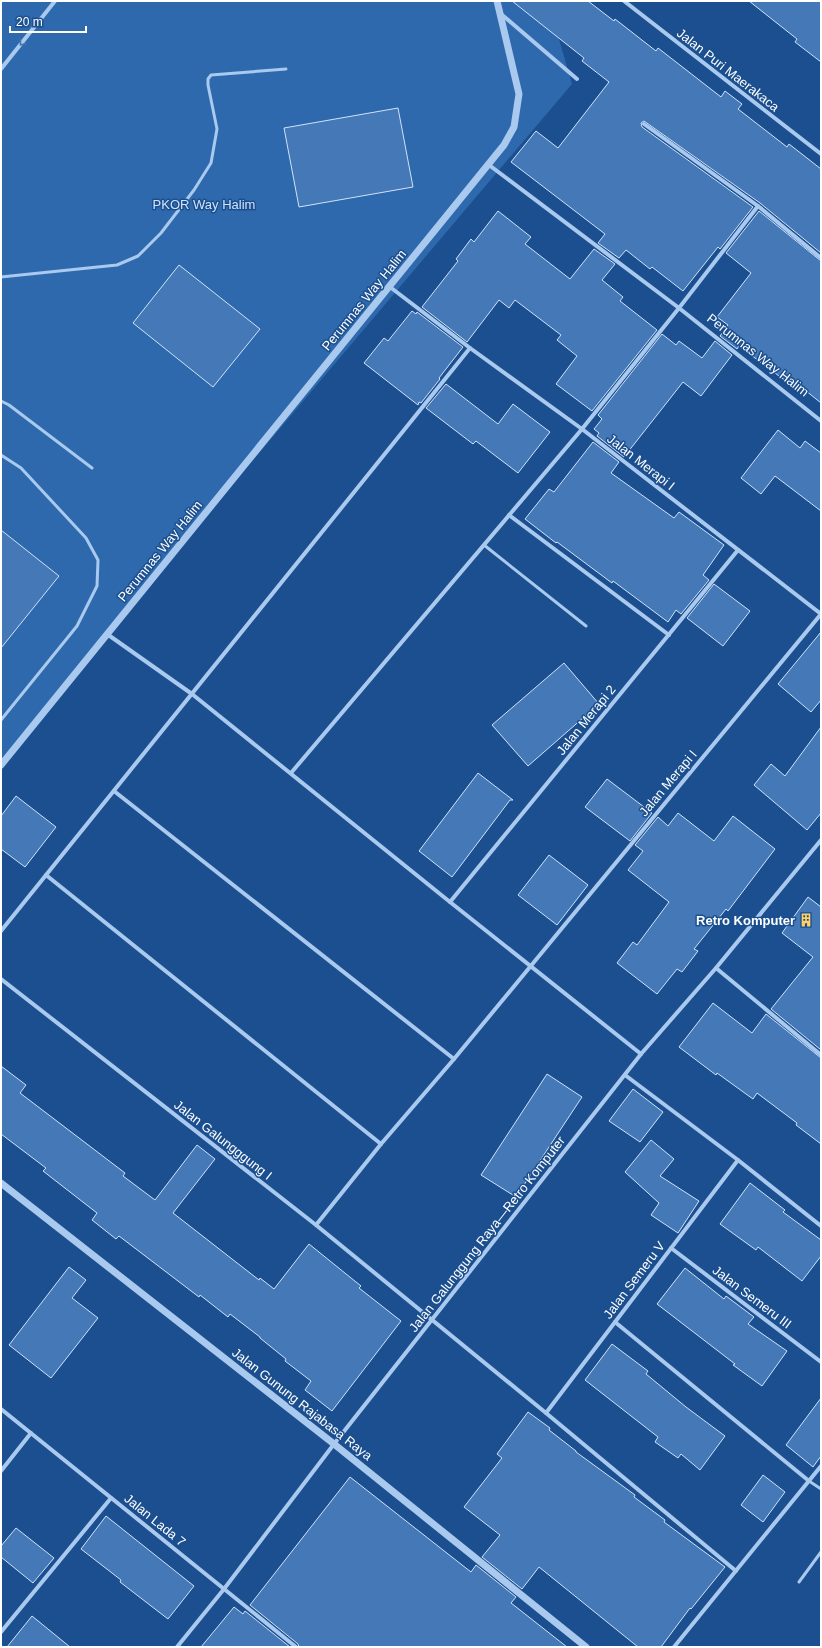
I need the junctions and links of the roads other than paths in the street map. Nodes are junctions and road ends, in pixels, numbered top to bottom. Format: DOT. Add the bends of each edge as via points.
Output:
graph roads {
  1 [pos="55,1"];
  2 [pos="497,1"];
  3 [pos="624,1"];
  4 [pos="500,13"];
  5 [pos="1,69"];
  6 [pos="286,69"];
  7 [pos="577,79"];
  8 [pos="644,124"];
  9 [pos="821,154"];
  10 [pos="489,165"];
  11 [pos="758,206"];
  12 [pos="821,258"];
  13 [pos="1,277"];
  14 [pos="390,287"];
  15 [pos="679,308"];
  16 [pos="470,348"];
  17 [pos="1,401"];
  18 [pos="821,421"];
  19 [pos="582,429"];
  20 [pos="1,455"];
  21 [pos="92,468"];
  22 [pos="509,515"];
  23 [pos="484,545"];
  24 [pos="738,550"];
  25 [pos="821,614"];
  26 [pos="586,626"];
  27 [pos="108,634"];
  28 [pos="669,634"];
  29 [pos="192,694"];
  30 [pos="1,720"];
  31 [pos="1,765"];
  32 [pos="291,773"];
  33 [pos="114,790"];
  34 [pos="821,840"];
  35 [pos="46,875"];
  36 [pos="450,902"];
  37 [pos="1,931"];
  38 [pos="530,966"];
  39 [pos="716,968"];
  40 [pos="1,979"];
  41 [pos="642,1054"];
  42 [pos="821,1055"];
  43 [pos="454,1059"];
  44 [pos="625,1075"];
  45 [pos="381,1144"];
  46 [pos="738,1160"];
  47 [pos="1,1183"];
  48 [pos="316,1225"];
  49 [pos="821,1226"];
  50 [pos="671,1248"];
  51 [pos="431,1320"];
  52 [pos="615,1322"];
  53 [pos="821,1362"];
  54 [pos="1,1409"];
  55 [pos="546,1413"];
  56 [pos="31,1433"];
  57 [pos="334,1444"];
  58 [pos="821,1466"];
  59 [pos="1,1471"];
  60 [pos="809,1481"];
  61 [pos="821,1489"];
  62 [pos="111,1498"];
  63 [pos="821,1552"];
  64 [pos="736,1571"];
  65 [pos="799,1582"];
  66 [pos="224,1589"];
  67 [pos="1,1632"];
  68 [pos="177,1647"];
  69 [pos="296,1647"];
  70 [pos="586,1647"];
  71 [pos="674,1647"];
  1 -- 5 [label="street, one-way"];
  2 -- 4 [label="street"];
  3 -- 9 [label="street, Jalan Puri Maerakaca"];
  4 -- 7 [label="street"];
  4 -- 10 [label="street" via="519,99 514,127"];
  6 -- 13 [label="lane" via="211,75 208,85 217,129 211,163 161,233 138,256 117,265"];
  8 -- 11 [label="street"];
  10 -- 14 [label="street, Perumnas Way Halim"];
  10 -- 15 [label="street, Perumnas Way Halim"];
  11 -- 12 [label="street"];
  11 -- 15 [label="street"];
  14 -- 16 [label="street, Jalan Merapi I"];
  14 -- 27 [label="street, Perumnas Way Halim"];
  15 -- 18 [label="street, Perumnas Way Halim"];
  15 -- 19 [label="street"];
  16 -- 19 [label="street, Jalan Merapi I"];
  16 -- 29 [label="street"];
  17 -- 21 [label="lane" via="10,405"];
  19 -- 22 [label="street"];
  19 -- 24 [label="street, Jalan Merapi I"];
  20 -- 30 [label="lane" via="22,468 86,538 98,560 98,586 77,626"];
  22 -- 23 [label="street"];
  22 -- 28 [label="street"];
  23 -- 26 [label="lane"];
  23 -- 32 [label="street"];
  24 -- 25 [label="street, Jalan Merapi I"];
  24 -- 28 [label="street, Jalan Merapi 2"];
  25 -- 38 [label="street, Jalan Merapi I"];
  27 -- 29 [label="street"];
  27 -- 31 [label="street, Perumnas Way Halim"];
  28 -- 36 [label="street, Jalan Merapi 2"];
  29 -- 32 [label="street"];
  29 -- 33 [label="street"];
  32 -- 36 [label="street"];
  33 -- 35 [label="street"];
  33 -- 43 [label="street"];
  34 -- 39 [label="street, Jalan Galunggung Raya—Retro Komputer"];
  35 -- 37 [label="street"];
  35 -- 45 [label="street"];
  36 -- 38 [label="street"];
  38 -- 41 [label="street"];
  38 -- 43 [label="street, Jalan Merapi I"];
  39 -- 41 [label="street, Jalan Galunggung Raya—Retro Komputer"];
  39 -- 42 [label="street"];
  40 -- 48 [label="street, Jalan Galungggung I"];
  41 -- 44 [label="street, Jalan Galunggung Raya—Retro Komputer"];
  43 -- 45 [label="street, Jalan Merapi I"];
  44 -- 46 [label="street"];
  44 -- 51 [label="street, Jalan Galunggung Raya—Retro Komputer"];
  45 -- 48 [label="street, Jalan Merapi I"];
  46 -- 49 [label="street"];
  46 -- 50 [label="street, Jalan Semeru V"];
  47 -- 57 [label="street, Jalan Gunung Rajabasa Raya"];
  48 -- 51 [label="street, Jalan Galungggung I"];
  50 -- 52 [label="street, Jalan Semeru V"];
  50 -- 53 [label="street, Jalan Semeru III"];
  51 -- 55 [label="street, Jalan Galungggung I"];
  51 -- 57 [label="street, Jalan Galunggung Raya—Retro Komputer"];
  52 -- 55 [label="street, Jalan Semeru V"];
  52 -- 60 [label="street"];
  54 -- 56 [label="street, Jalan Lada 7"];
  55 -- 64 [label="street, Jalan Galungggung I"];
  56 -- 59 [label="street"];
  56 -- 62 [label="street, Jalan Lada 7"];
  57 -- 66 [label="street, Jalan Galunggung Raya—Retro Komputer"];
  57 -- 70 [label="street, Jalan Gunung Rajabasa Raya"];
  58 -- 60 [label="street"];
  60 -- 61 [label="lane"];
  60 -- 64 [label="street"];
  62 -- 66 [label="street, Jalan Lada 7"];
  62 -- 67 [label="street"];
  63 -- 65 [label="lane"];
  64 -- 71 [label="street"];
  66 -- 68 [label="street, Jalan Galunggung Raya—Retro Komputer"];
  66 -- 69 [label="street, Jalan Lada 7"];
}
